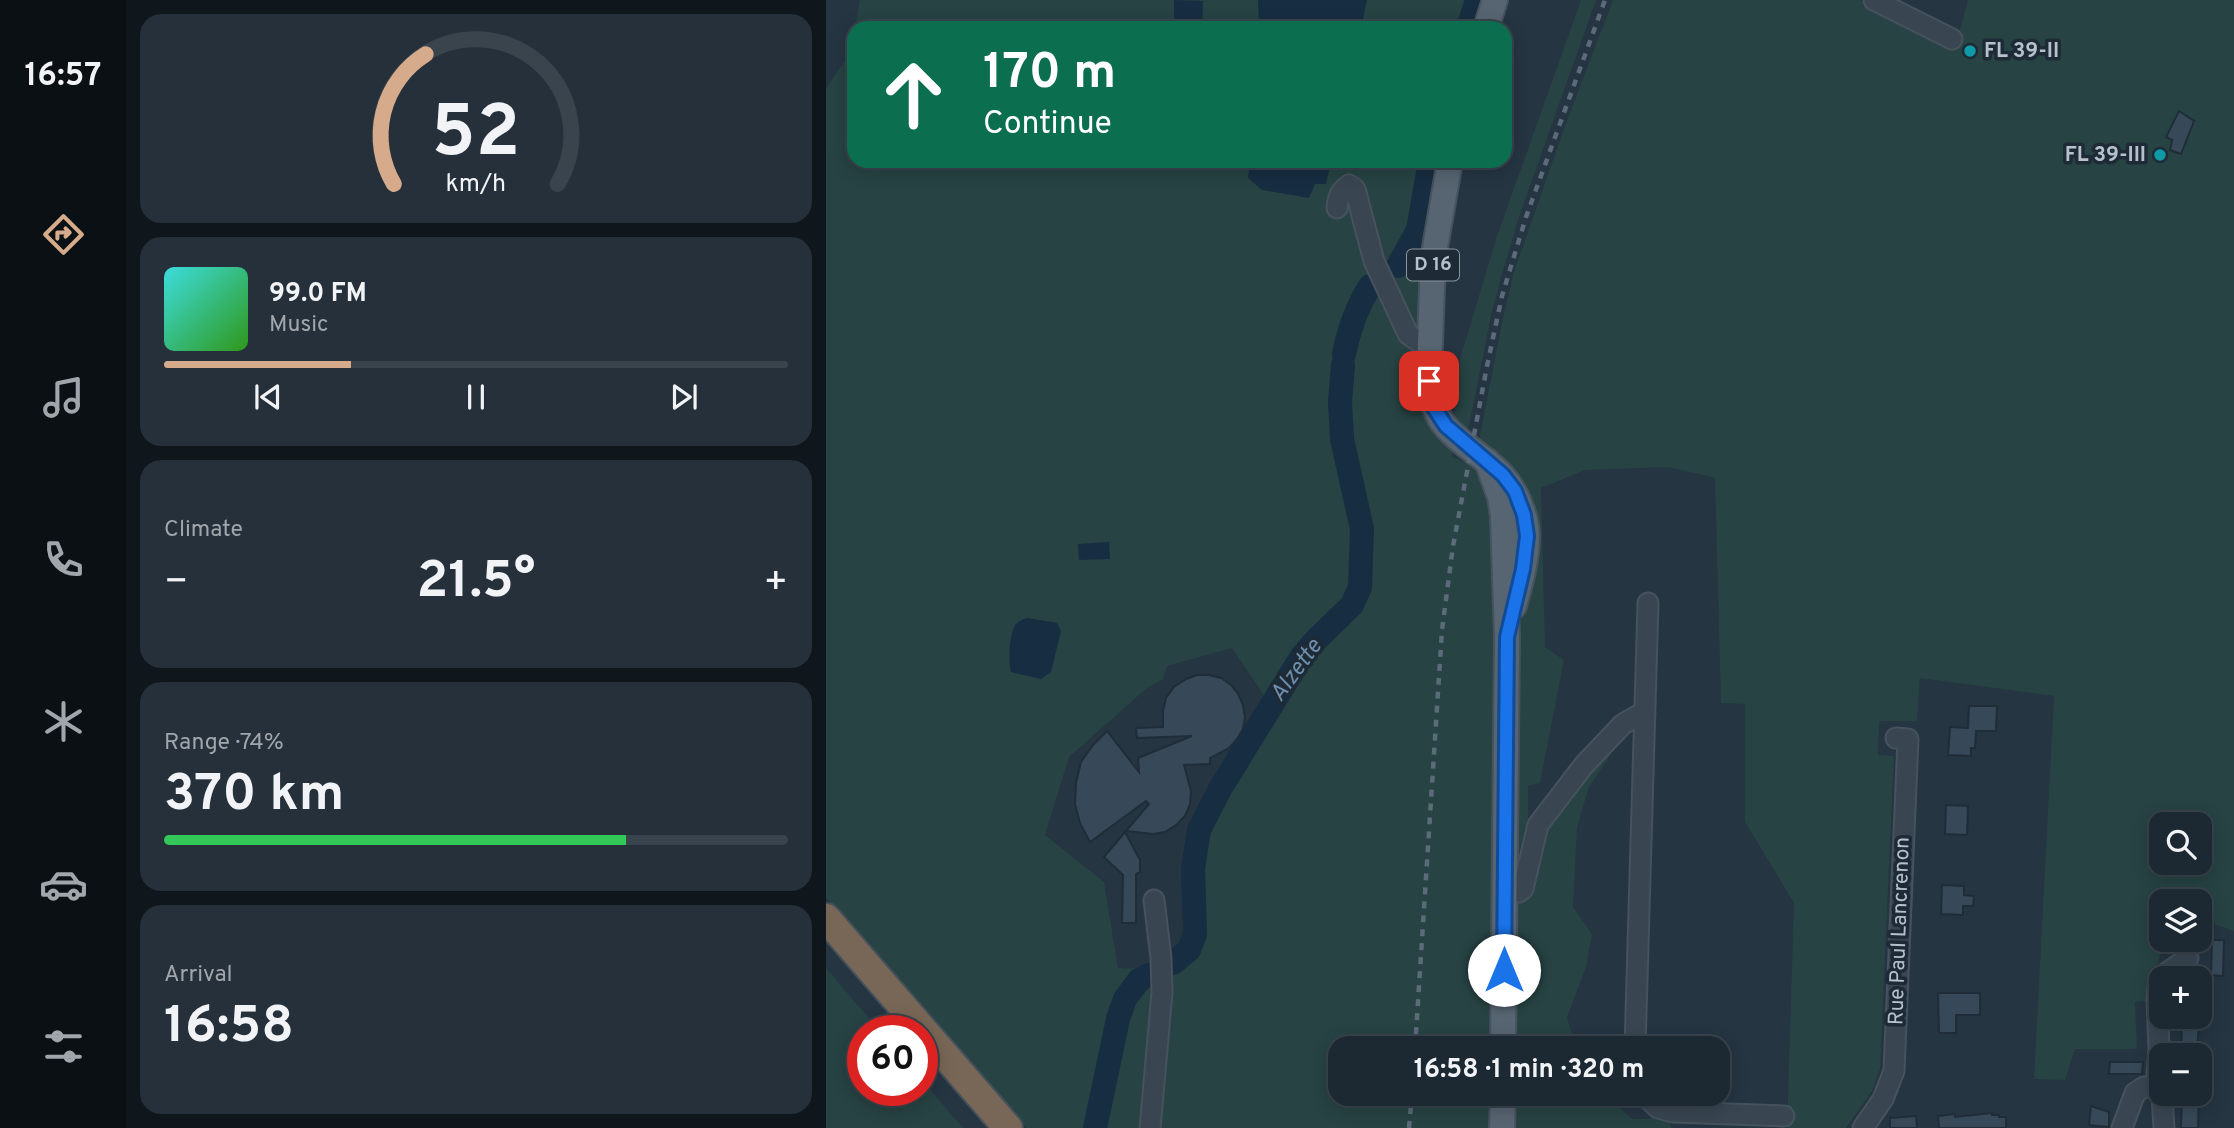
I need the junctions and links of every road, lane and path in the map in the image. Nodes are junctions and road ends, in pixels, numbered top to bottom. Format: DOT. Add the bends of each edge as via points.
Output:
graph roads {
  1 [pos="1495,0"];
  2 [pos="1874,0"];
  3 [pos="1488,21"];
  4 [pos="1952,39"];
  5 [pos="1449,168"];
  6 [pos="1337,208"];
  7 [pos="1429,342"];
  8 [pos="1648,603"];
  9 [pos="1644,712"];
  10 [pos="1896,738"];
  11 [pos="1504,893"];
  12 [pos="1154,900"];
  13 [pos="826,918"];
  14 [pos="826,946"];
  15 [pos="2188,958"];
  16 [pos="2177,966"];
  17 [pos="887,1015"];
  18 [pos="1503,1036"];
  19 [pos="1635,1036"];
  20 [pos="938,1075"];
  21 [pos="2149,1087"];
  22 [pos="1503,1106"];
  23 [pos="1656,1106"];
  24 [pos="2163,1106"];
  25 [pos="1784,1116"];
  26 [pos="984,1128"];
  27 [pos="1008,1128"];
  28 [pos="1150,1128"];
  29 [pos="1502,1128"];
  30 [pos="1863,1128"];
  31 [pos="2122,1128"];
  32 [pos="2164,1128"];
  1 -- 3 [label="main road"];
  2 -- 4 [label="street"];
  5 -- 7 [label="main road, D 16" via="1433,259"];
  6 -- 7 [label="street" via="1342,189 1349,185 1355,189 1374,261 1408,334"];
  7 -- 11 [label="main road, D 16" via="1433,406 1446,426 1515,491 1527,536 1507,637"];
  8 -- 9 [label="street"];
  9 -- 11 [label="street" via="1623,724 1584,765 1538,825 1523,889"];
  9 -- 19 [label="street"];
  10 -- 30 [label="street, Rue Paul Lancrenon" via="1908,738 1894,1071 1883,1099"];
  11 -- 18 [label="main road, D 16"];
  12 -- 28 [label="street" via="1162,993"];
  13 -- 27 [label="highway"];
  14 -- 17 [label="highway"];
  15 -- 16 [label="street"];
  20 -- 26 [label="highway"];
  21 -- 31 [label="street" via="2135,1094"];
  22 -- 29 [label="main road"];
  23 -- 25 [label="street" via="1673,1112"];
  24 -- 32 [label="street"];
}
